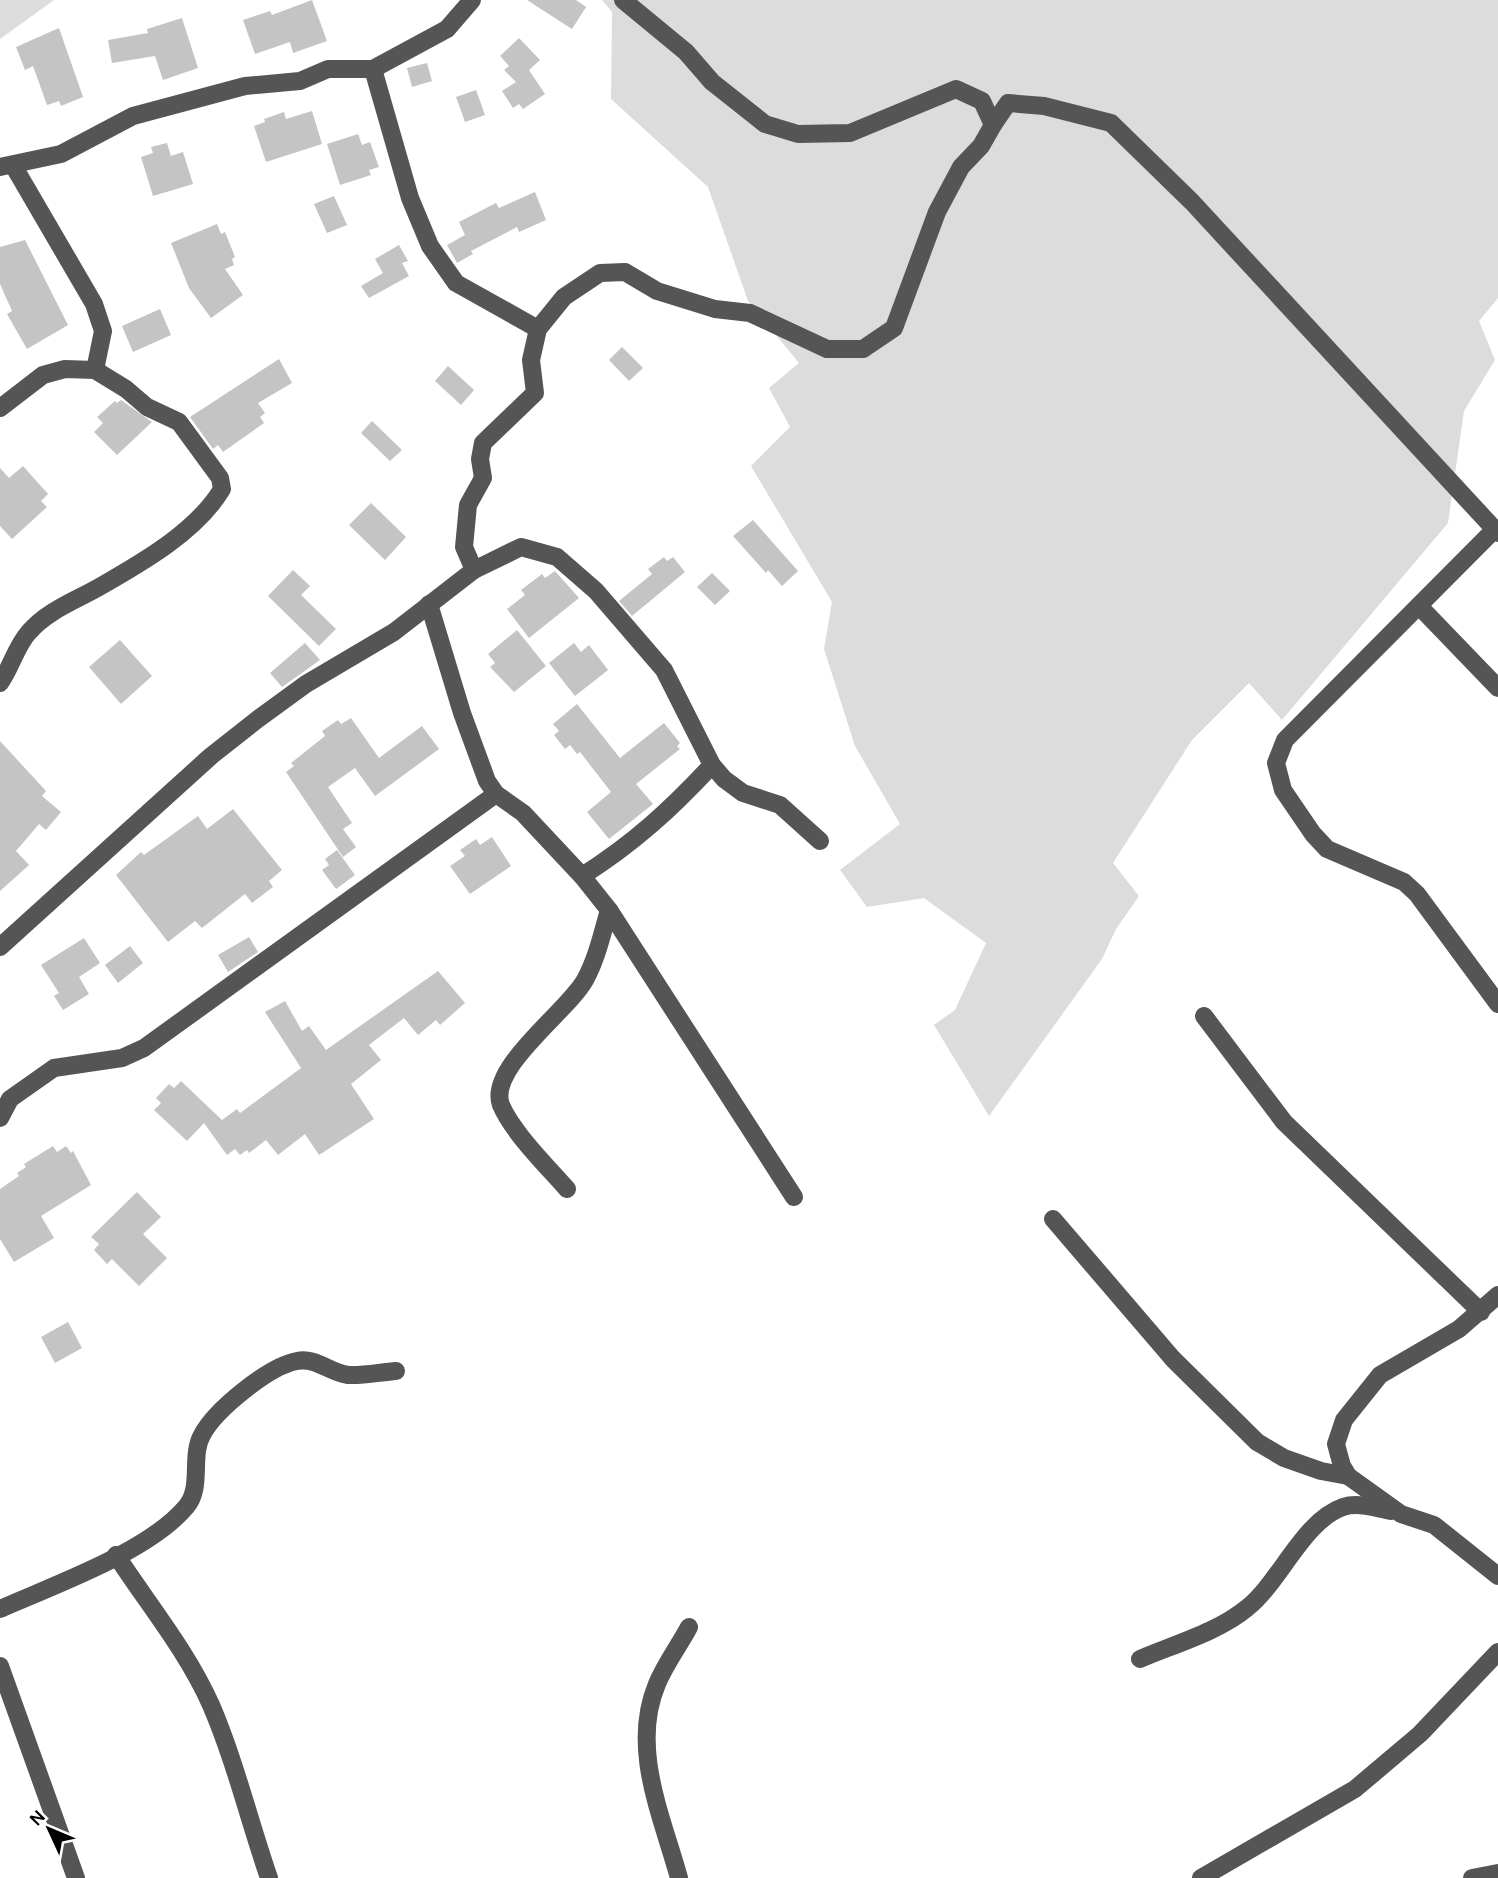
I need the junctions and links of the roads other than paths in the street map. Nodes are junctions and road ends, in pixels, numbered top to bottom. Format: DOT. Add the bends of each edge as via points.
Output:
graph roads {
  1 [pos="472,0"];
  2 [pos="623,0"];
  3 [pos="373,69"];
  4 [pos="993,125"];
  5 [pos="7,166"];
  6 [pos="538,329"];
  7 [pos="95,370"];
  8 [pos="0,408"];
  9 [pos="1496,532"];
  10 [pos="474,570"];
  11 [pos="429,604"];
  12 [pos="1419,606"];
  13 [pos="0,683"];
  14 [pos="1498,688"];
  15 [pos="712,765"];
  16 [pos="496,794"];
  17 [pos="820,841"];
  18 [pos="582,876"];
  19 [pos="609,910"];
  20 [pos="2,943"];
  21 [pos="1498,1004"];
  22 [pos="1205,1016"];
  23 [pos="0,1118"];
  24 [pos="566,1189"];
  25 [pos="794,1197"];
  26 [pos="1053,1219"];
  27 [pos="1498,1295"];
  28 [pos="1481,1312"];
  29 [pos="396,1371"];
  30 [pos="1348,1476"];
  31 [pos="1401,1514"];
  32 [pos="116,1555"];
  33 [pos="1498,1576"];
  34 [pos="0,1609"];
  35 [pos="689,1627"];
  36 [pos="1498,1652"];
  37 [pos="1140,1659"];
  38 [pos="0,1666"];
  39 [pos="1232,1871"];
  40 [pos="1498,1873"];
  41 [pos="76,1878"];
  42 [pos="269,1878"];
  43 [pos="679,1878"];
  44 [pos="1201,1878"];
  45 [pos="1472,1878"];
  1 -- 3 [label="street" via="447,29"];
  2 -- 4 [label="street" via="765,124 798,134 850,133 956,89 982,101"];
  3 -- 5 [label="street" via="328,69 300,81 245,86 145,112 61,154"];
  3 -- 6 [label="street" via="410,198 430,246 456,283"];
  4 -- 6 [label="street" via="961,167 937,212 894,328 863,349 827,349 750,313 715,309 657,291 625,272 600,273 564,297"];
  4 -- 9 [label="street" via="1008,103 1044,106 1111,123 1192,202"];
  5 -- 7 [label="street" via="94,304 103,331"];
  6 -- 10 [label="street" via="531,359 535,393 483,443 483,478 468,505 464,547"];
  7 -- 8 [label="street" via="65,369 43,375"];
  7 -- 13 [label="street" via="147,407 179,422 220,478 222,489 196,520 166,544 28,632"];
  9 -- 12 [label="street"];
  10 -- 11 [label="street"];
  10 -- 15 [label="street" via="522,548 557,557 596,591 664,670"];
  11 -- 16 [label="street" via="462,713 486,781"];
  11 -- 20 [label="street" via="394,632 306,684 221,748"];
  12 -- 14 [label="street"];
  12 -- 21 [label="street" via="1286,740 1276,764 1283,789 1327,849 1404,881"];
  15 -- 17 [label="street" via="743,793 780,805"];
  15 -- 18 [label="street" via="664,816 625,849"];
  16 -- 18 [label="street" via="523,813"];
  16 -- 23 [label="street" via="144,1048 122,1058 54,1068 10,1099"];
  18 -- 19 [label="street"];
  19 -- 24 [label="street" via="597,955 583,983 511,1065 500,1086 500,1103"];
  19 -- 25 [label="street"];
  22 -- 28 [label="street" via="1284,1122"];
  26 -- 30 [label="street" via="1173,1359 1257,1442 1284,1458"];
  27 -- 28 [label="street"];
  28 -- 30 [label="street" via="1380,1375 1358,1402 1344,1420 1336,1444"];
  29 -- 32 [label="street" via="347,1375 299,1360 262,1377 224,1409 200,1438 189,1504 149,1538"];
  30 -- 31 [label="street"];
  31 -- 33 [label="street" via="1434,1525"];
  31 -- 37 [label="street" via="1345,1506 1323,1518 1249,1606 1230,1620"];
  32 -- 34 [label="street"];
  32 -- 42 [label="street" via="180,1648 210,1703"];
  35 -- 43 [label="street" via="657,1683 646,1734 655,1795"];
  36 -- 39 [label="street" via="1385,1767"];
  38 -- 41 [label="street"];
  39 -- 44 [label="street"];
  40 -- 45 [label="street"];
}
